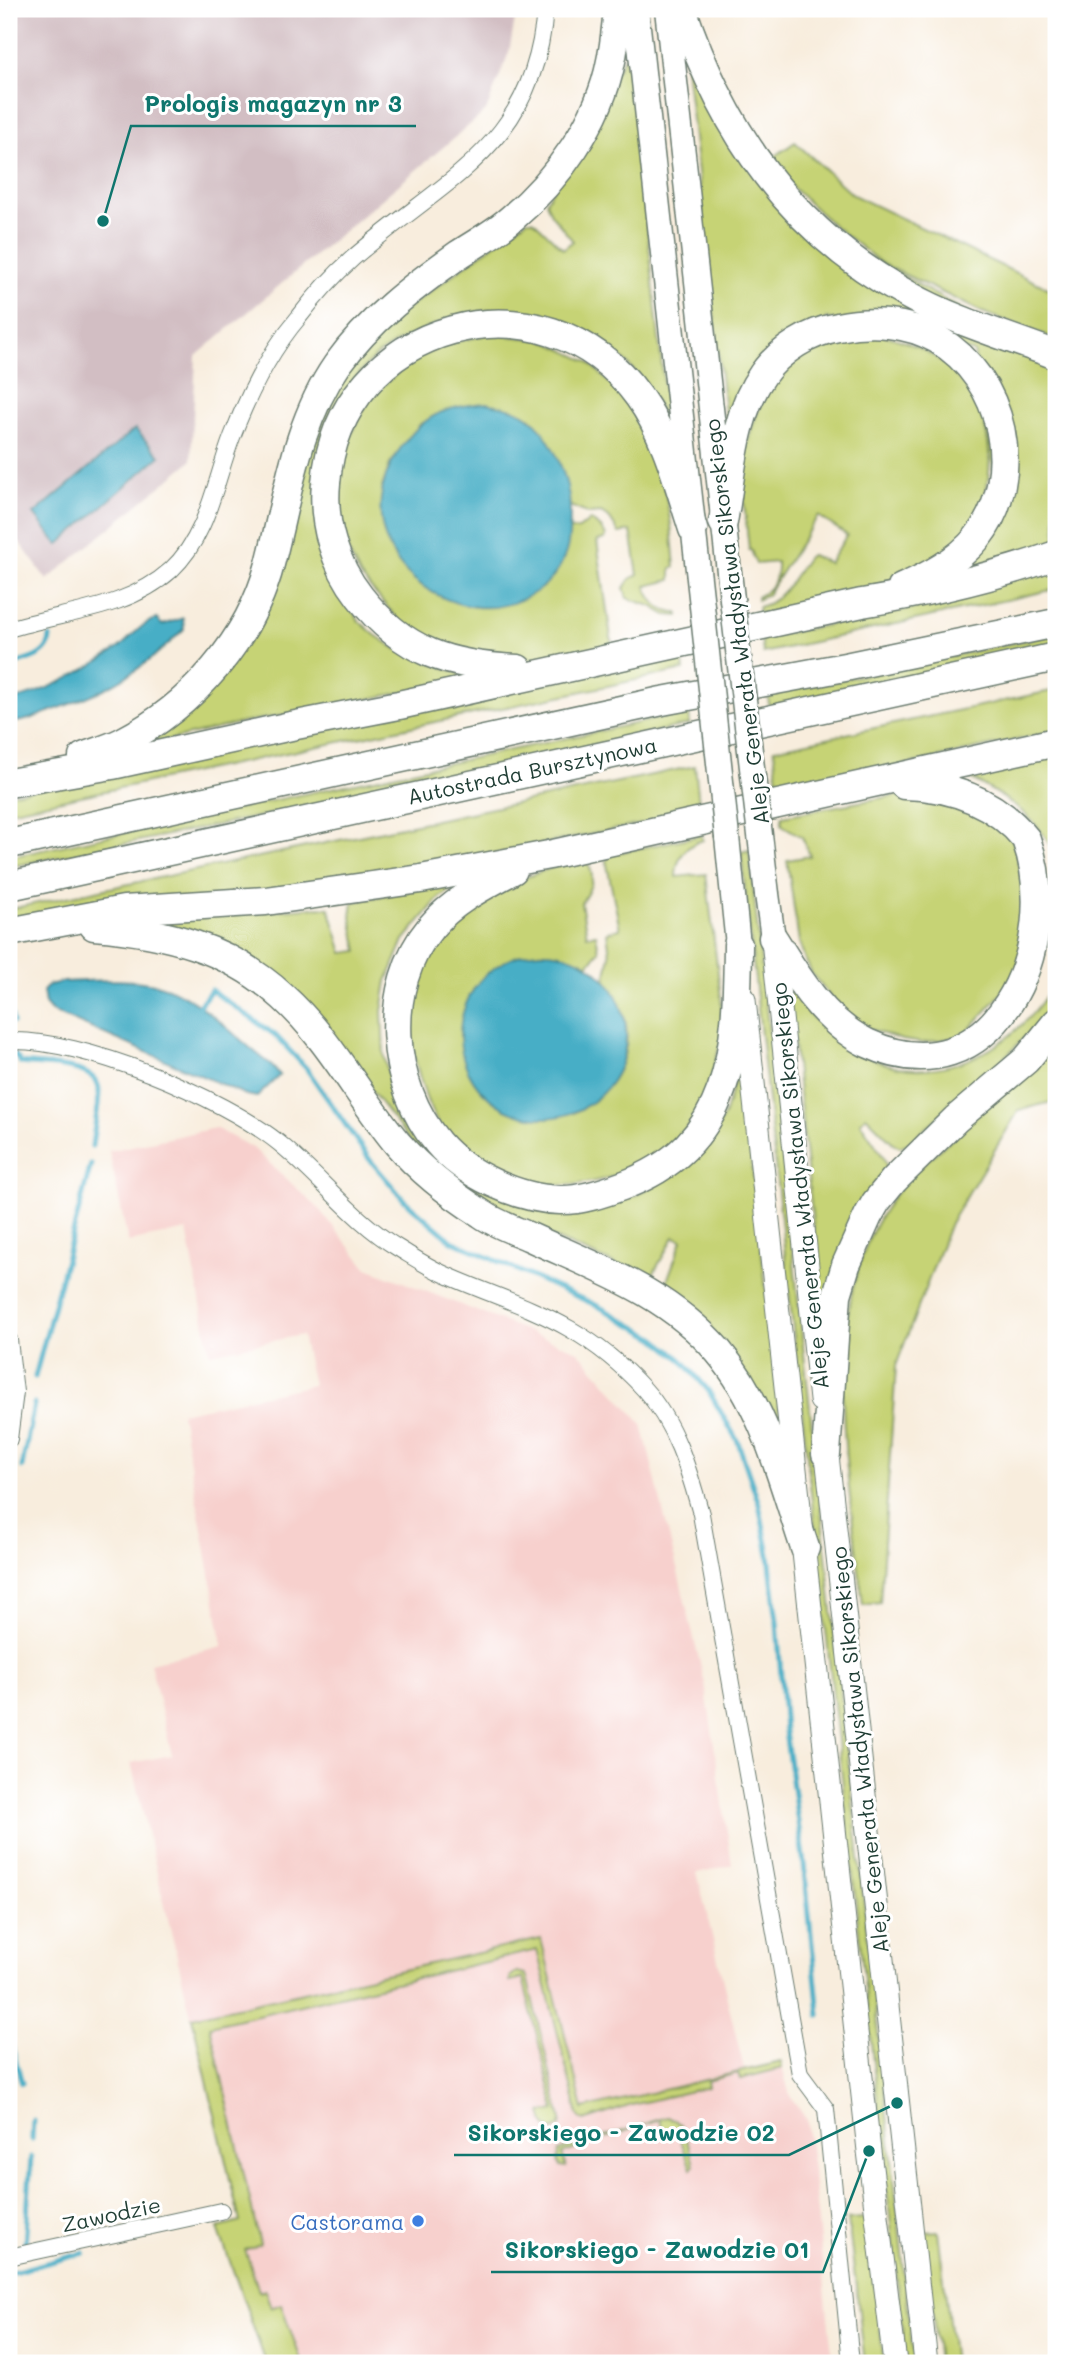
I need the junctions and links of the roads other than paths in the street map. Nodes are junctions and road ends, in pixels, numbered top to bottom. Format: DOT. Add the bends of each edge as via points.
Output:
graph roads {
  1 [pos="545,9"];
  2 [pos="618,9"];
  3 [pos="636,9"];
  4 [pos="667,9"];
  5 [pos="682,9"];
  6 [pos="1056,355"];
  7 [pos="723,522"];
  8 [pos="693,529"];
  9 [pos="1056,555"];
  10 [pos="862,603"];
  11 [pos="1056,623"];
  12 [pos="9,629"];
  13 [pos="1056,657"];
  14 [pos="597,661"];
  15 [pos="1056,742"];
  16 [pos="12,782"];
  17 [pos="860,788"];
  18 [pos="9,844"];
  19 [pos="549,855"];
  20 [pos="9,886"];
  21 [pos="22,929"];
  22 [pos="773,937"];
  23 [pos="738,944"];
  24 [pos="1056,1023"];
  25 [pos="9,1041"];
  26 [pos="9,1340"];
  27 [pos="9,1439"];
  28 [pos="826,1454"];
  29 [pos="805,1548"];
  30 [pos="221,2211"];
  31 [pos="9,2257"];
  32 [pos="851,2363"];
  33 [pos="895,2363"];
  34 [pos="926,2363"];
  1 -- 12 [label="street" via="528,86 496,140 353,258 277,347 232,436 198,533 182,558 138,593"];
  2 -- 16 [label="highway" via="611,63 601,93 557,173 510,220 382,314 351,346 324,386 309,413 294,460 260,591 244,626 215,668 186,699 122,742"];
  3 -- 8 [label="main road, Aleje Generała Władysława Sikorskiego"];
  4 -- 7 [label="main road, Aleje Generała Władysława Sikorskiego"];
  5 -- 6 [label="highway" via="710,79 749,151 783,197 822,235 908,296"];
  7 -- 10 [label="highway" via="740,423 764,372 792,346 852,324 897,325 936,338 969,365 992,402 1003,442 1001,488 988,521 957,556 923,578"];
  7 -- 22 [label="main road, Aleje Generała Władysława Sikorskiego, bridge"];
  8 -- 14 [label="highway" via="662,437 638,395 605,360 556,332 484,323 439,335 399,354 366,382 330,448 325,508 340,565 363,601 413,645 457,663 522,669"];
  8 -- 23 [label="main road, Aleje Generała Władysława Sikorskiego, bridge"];
  9 -- 10 [label="highway" via="957,585"];
  10 -- 14 [label="highway"];
  11 -- 18 [label="highway, Autostrada Bursztynowa" via="662,701"];
  13 -- 20 [label="highway, Autostrada Bursztynowa"];
  14 -- 16 [label="highway" via="112,765"];
  15 -- 17 [label="highway"];
  17 -- 19 [label="highway"];
  17 -- 22 [label="highway" via="934,786 978,800 1017,828 1042,862 1054,902 1055,941 1044,976 1017,1016 983,1040 943,1055 906,1054 866,1042 840,1024 809,993"];
  19 -- 21 [label="highway" via="334,893 124,910"];
  19 -- 23 [label="highway" via="476,890 447,911 412,957 399,999 401,1064 420,1117 440,1146 493,1183 561,1200 636,1181 677,1157 705,1124 726,1078 737,1013"];
  21 -- 29 [label="highway" via="83,925 174,937 256,975 306,1021 398,1143 431,1175 483,1215 642,1289 690,1321 733,1371 759,1415"];
  22 -- 28 [label="main road, Aleje Generała Władysława Sikorskiego"];
  23 -- 29 [label="main road, Aleje Generała Władysława Sikorskiego"];
  24 -- 28 [label="highway" via="1026,1060 894,1180 868,1216 837,1295"];
  25 -- 32 [label="street" via="74,1049 131,1066 248,1121 278,1142 350,1212 394,1246 443,1274 569,1328 599,1347 645,1390 664,1417 701,1514 800,2074 826,2109"];
  26 -- 27 [label="street" via="15,1392"];
  28 -- 34 [label="main road, Aleje Generała Władysława Sikorskiego"];
  29 -- 33 [label="main road, Aleje Generała Władysława Sikorskiego"];
  30 -- 31 [label="street, Zawodzie"];
}
